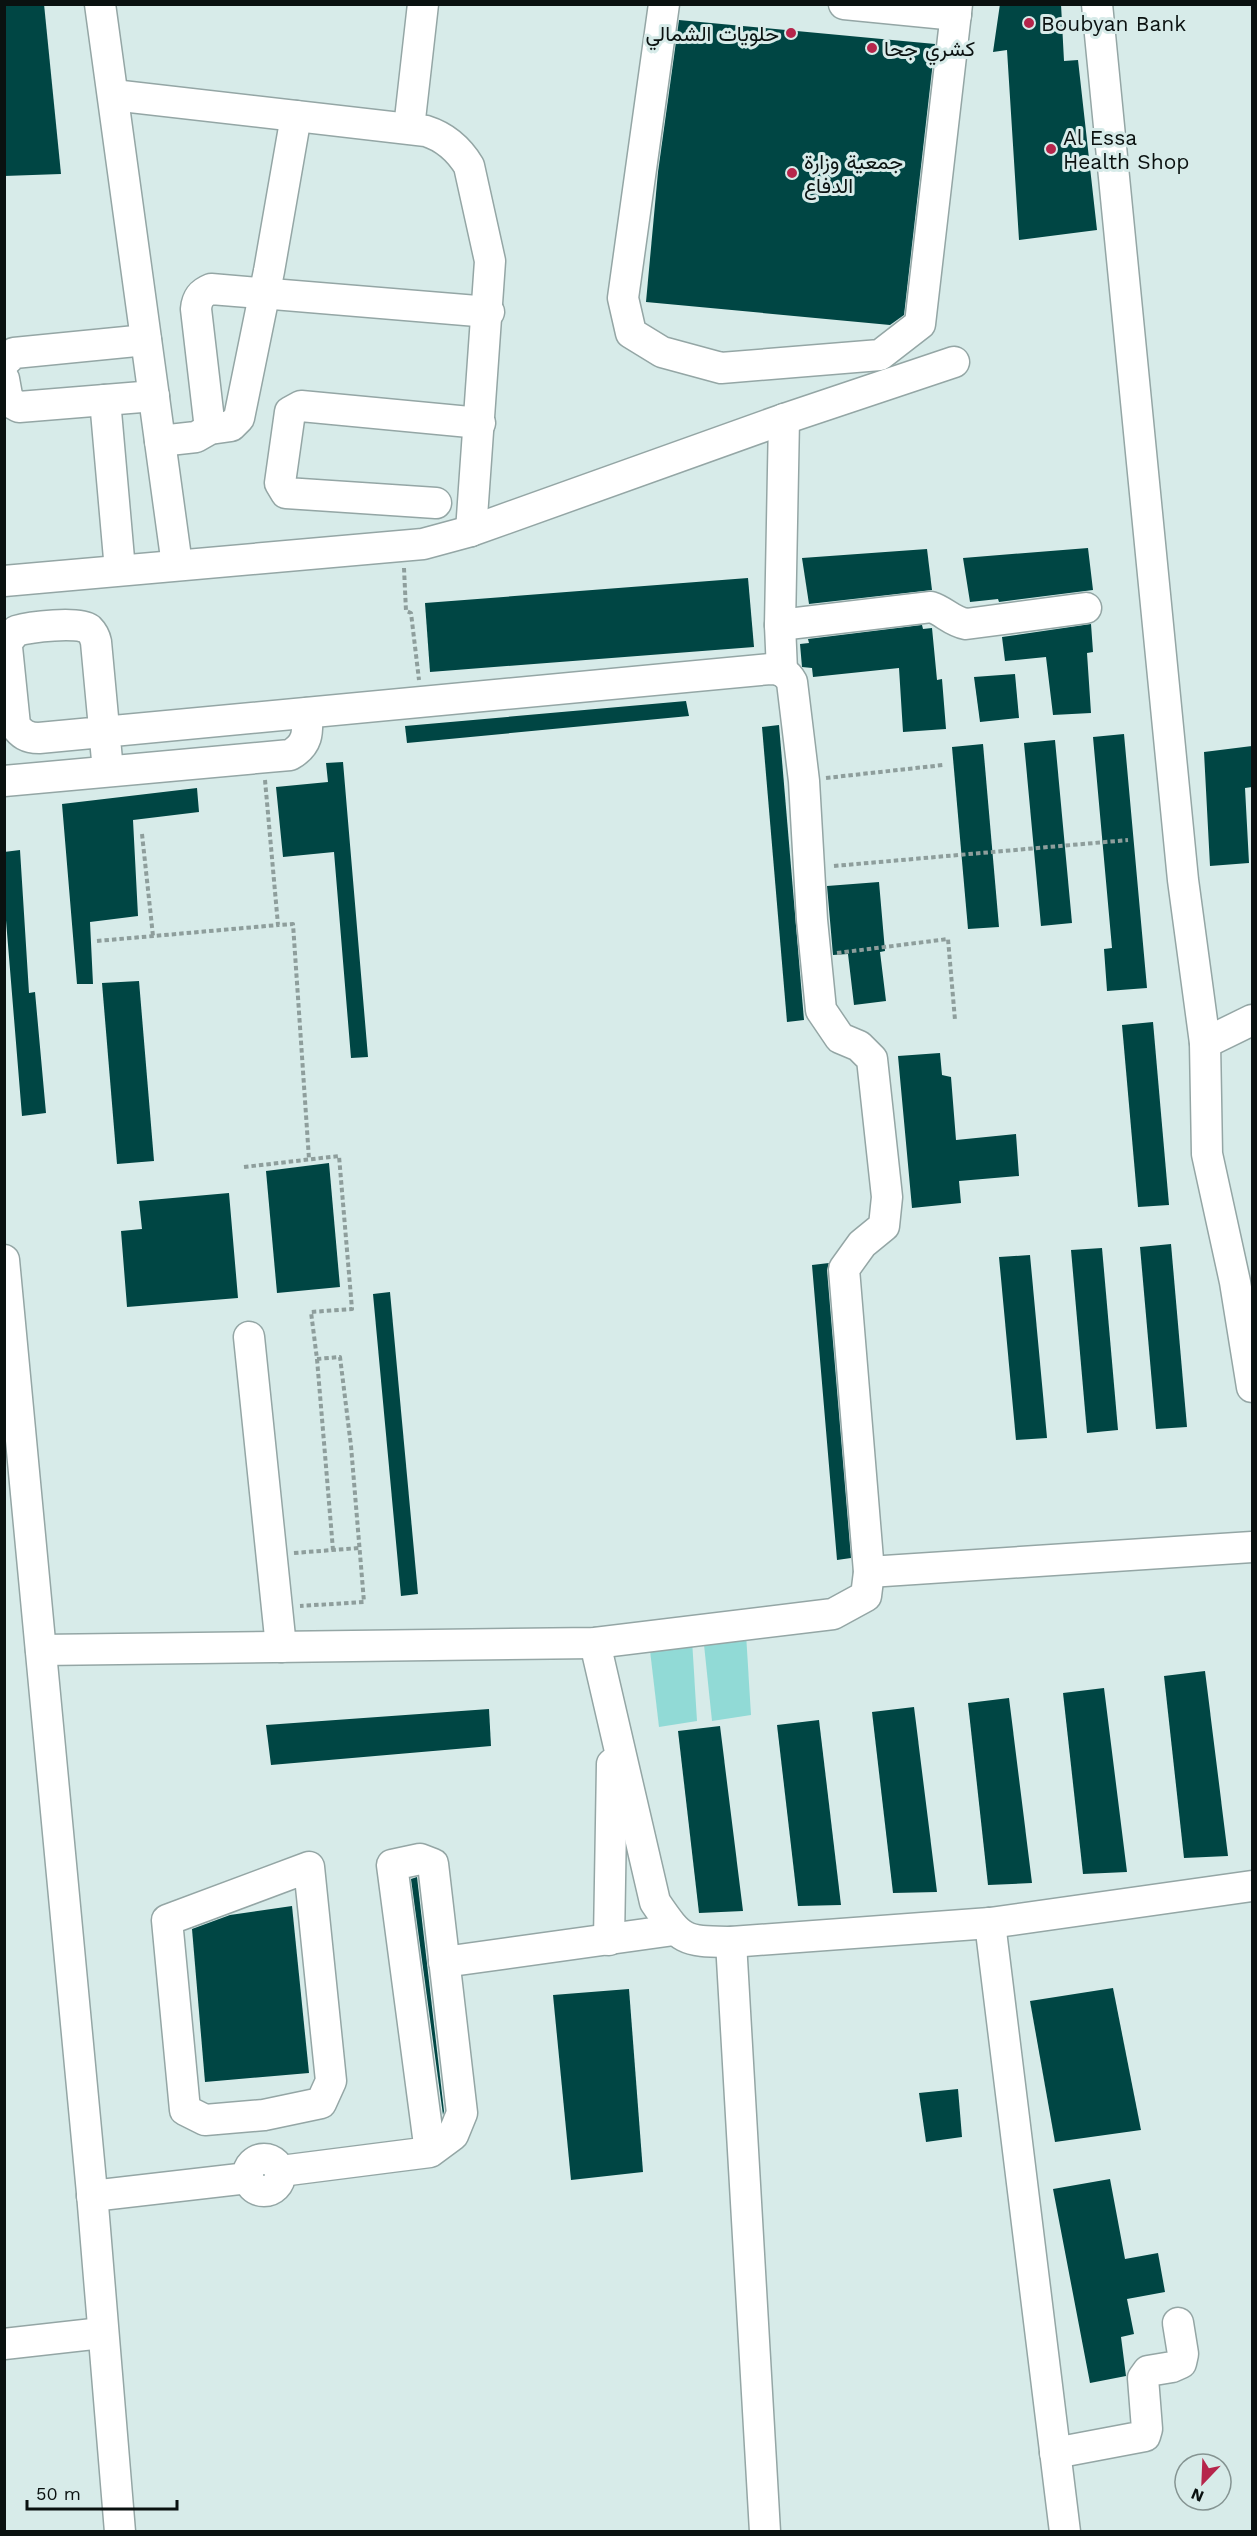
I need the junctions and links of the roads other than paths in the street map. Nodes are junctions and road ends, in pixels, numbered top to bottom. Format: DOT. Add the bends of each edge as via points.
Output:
graph roads {
  1 [pos="100,4"];
  2 [pos="423,4"];
  3 [pos="664,4"];
  4 [pos="844,4"];
  5 [pos="1099,6"];
  6 [pos="956,10"];
  7 [pos="113,95"];
  8 [pos="296,116"];
  9 [pos="410,128"];
  10 [pos="265,294"];
  11 [pos="489,312"];
  12 [pos="146,340"];
  13 [pos="4,362"];
  14 [pos="954,362"];
  15 [pos="4,379"];
  16 [pos="105,400"];
  17 [pos="784,418"];
  18 [pos="157,420"];
  19 [pos="480,423"];
  20 [pos="210,429"];
  21 [pos="436,503"];
  22 [pos="471,531"];
  23 [pos="177,566"];
  24 [pos="120,570"];
  25 [pos="4,581"];
  26 [pos="1086,608"];
  27 [pos="780,625"];
  28 [pos="782,671"];
  29 [pos="307,713"];
  30 [pos="108,771"];
  31 [pos="4,781"];
  32 [pos="1252,1020"];
  33 [pos="1205,1043"];
  34 [pos="4,1260"];
  35 [pos="1244,1293"];
  36 [pos="249,1337"];
  37 [pos="1252,1387"];
  38 [pos="16,1535"];
  39 [pos="1252,1547"];
  40 [pos="869,1572"];
  41 [pos="595,1643"];
  42 [pos="281,1647"];
  43 [pos="41,1650"];
  44 [pos="612,1716"];
  45 [pos="1252,1886"];
  46 [pos="990,1923"];
  47 [pos="674,1930"];
  48 [pos="609,1940"];
  49 [pos="731,1942"];
  50 [pos="444,1962"];
  51 [pos="264,2115"];
  52 [pos="430,2152"];
  53 [pos="265,2169"];
  54 [pos="92,2196"];
  55 [pos="1178,2323"];
  56 [pos="102,2333"];
  57 [pos="4,2344"];
  58 [pos="1055,2453"];
  59 [pos="120,2532"];
  60 [pos="765,2532"];
  61 [pos="1065,2532"];
  1 -- 7 [label="lane"];
  2 -- 9 [label="lane"];
  3 -- 6 [label="lane" via="623,298 631,333 662,352 721,368 880,355 920,324"];
  4 -- 6 [label="lane"];
  5 -- 33 [label="lane" via="1183,880"];
  7 -- 8 [label="lane"];
  7 -- 12 [label="lane"];
  8 -- 9 [label="lane"];
  8 -- 10 [label="lane"];
  9 -- 11 [label="lane" via="447,140 469,166 488,246"];
  10 -- 11 [label="lane"];
  10 -- 20 [label="lane" via="239,418 231,426"];
  10 -- 20 [label="lane" via="211,289 197,302"];
  11 -- 19 [label="lane"];
  12 -- 13 [label="lane" via="14,353"];
  12 -- 18 [label="lane"];
  14 -- 17 [label="lane"];
  15 -- 16 [label="lane" via="8,401 19,407"];
  16 -- 18 [label="lane"];
  16 -- 24 [label="lane"];
  17 -- 22 [label="lane"];
  17 -- 27 [label="lane"];
  18 -- 20 [label="lane" via="194,421"];
  18 -- 23 [label="lane"];
  19 -- 21 [label="lane" via="301,406 290,412 280,483 286,493"];
  19 -- 22 [label="lane"];
  22 -- 23 [label="lane" via="403,547"];
  23 -- 24 [label="lane"];
  24 -- 25 [label="lane"];
  26 -- 27 [label="lane" via="966,624 931,607"];
  27 -- 28 [label="lane"];
  28 -- 29 [label="lane" via="770,669"];
  28 -- 40 [label="lane" via="792,682 804,781 821,1010 840,1038 860,1046 872,1059 887,1197 884,1226 862,1244 844,1269"];
  29 -- 30 [label="lane" via="308,732 300,749 290,755"];
  29 -- 30 [label="lane" via="104,732"];
  30 -- 31 [label="lane"];
  32 -- 33 [label="lane"];
  33 -- 35 [label="lane" via="1207,1154"];
  34 -- 38 [label="lane"];
  35 -- 37 [label="lane"];
  36 -- 42 [label="lane"];
  38 -- 43 [label="lane"];
  39 -- 40 [label="lane"];
  40 -- 41 [label="lane" via="866,1596 833,1614"];
  41 -- 42 [label="lane"];
  41 -- 44 [label="lane"];
  42 -- 43 [label="lane"];
  43 -- 54 [label="lane"];
  44 -- 47 [label="lane" via="656,1902"];
  44 -- 48 [label="lane"];
  45 -- 46 [label="lane"];
  46 -- 49 [label="lane"];
  46 -- 58 [label="lane"];
  47 -- 48 [label="lane"];
  47 -- 49 [label="lane" via="692,1941"];
  48 -- 50 [label="lane"];
  49 -- 60 [label="lane"];
  50 -- 52 [label="lane" via="462,2113 453,2135"];
  50 -- 52 [label="lane" via="433,1864 420,1859 392,1865"];
  51 -- 51 [label="lane" via="321,2103 331,2081 309,1867 167,1920 185,2110 205,2120"];
  51 -- 53 [label="lane"];
  52 -- 53 [label="lane"];
  53 -- 54 [label="lane"];
  54 -- 56 [label="lane"];
  55 -- 58 [label="lane" via="1181,2363 1148,2371 1143,2378 1145,2436"];
  56 -- 57 [label="lane"];
  56 -- 59 [label="lane"];
  58 -- 61 [label="lane"];
}
